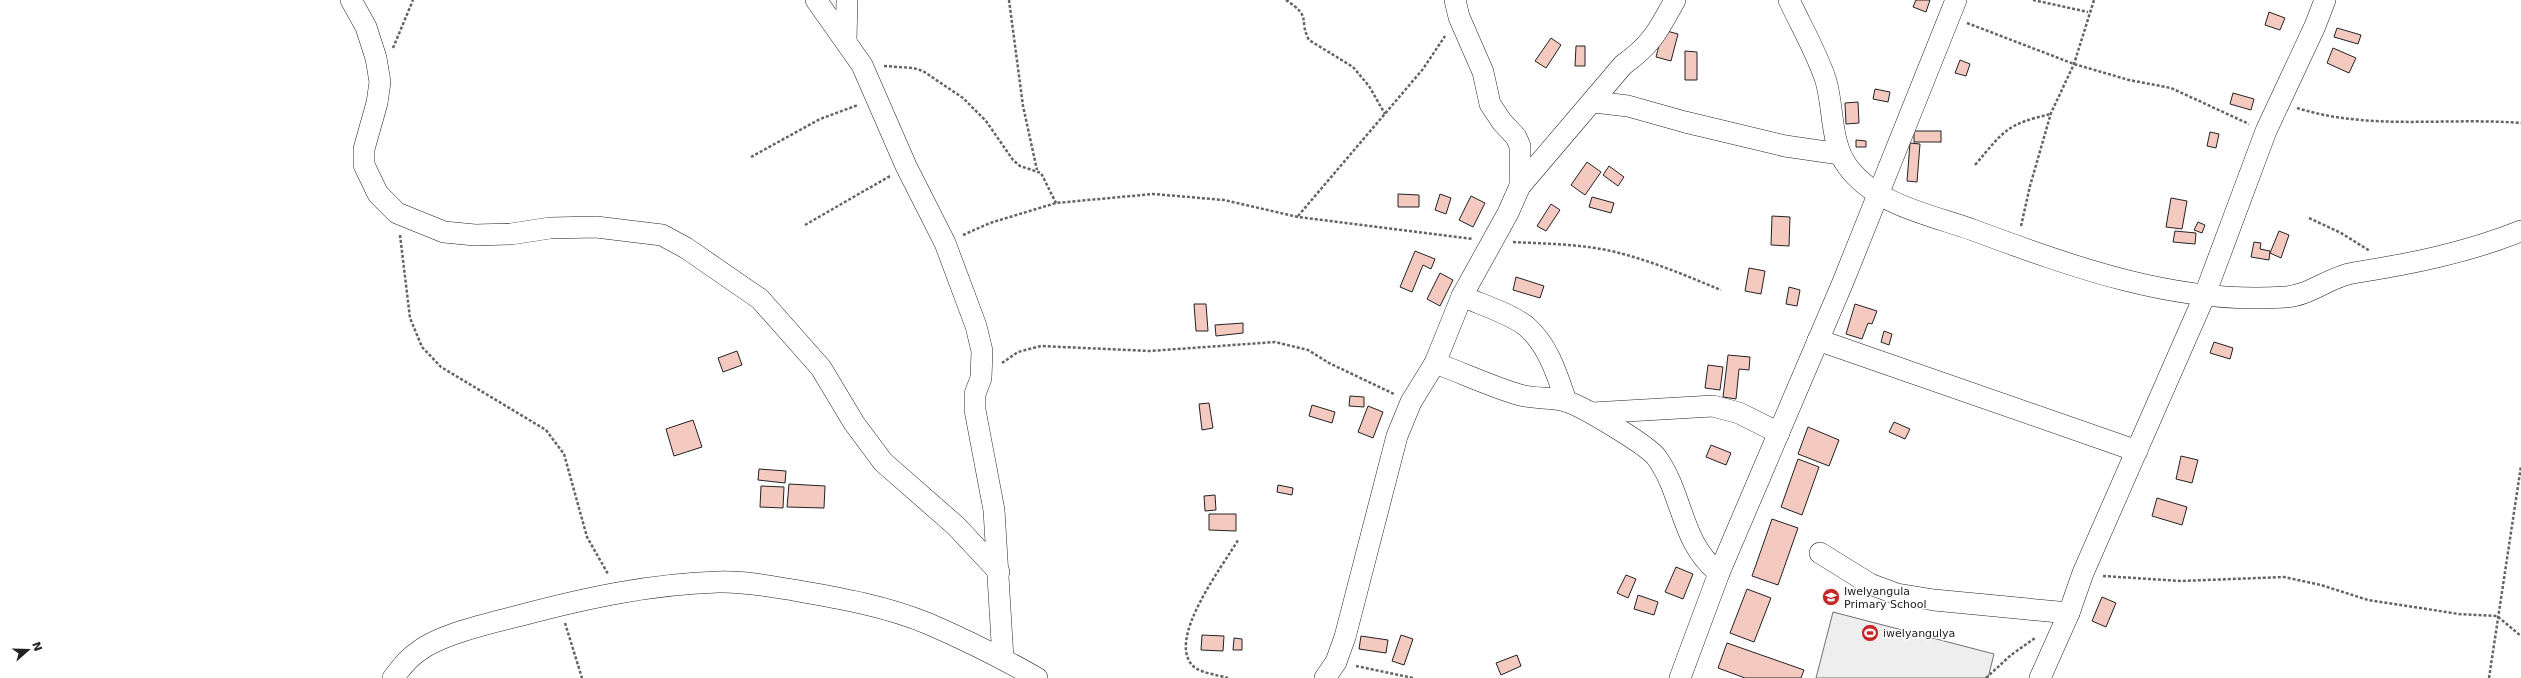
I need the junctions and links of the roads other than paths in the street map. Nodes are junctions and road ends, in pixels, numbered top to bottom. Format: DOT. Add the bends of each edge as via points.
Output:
graph roads {
  1 [pos="351,0"];
  2 [pos="816,0"];
  3 [pos="847,0"];
  4 [pos="1675,0"];
  5 [pos="1789,0"];
  6 [pos="2325,0"];
  7 [pos="1457,8"];
  8 [pos="1953,8"];
  9 [pos="846,40"];
  10 [pos="1594,102"];
  11 [pos="1840,154"];
  12 [pos="1520,186"];
  13 [pos="1878,196"];
  14 [pos="2521,231"];
  15 [pos="1462,296"];
  16 [pos="2204,297"];
  17 [pos="1818,340"];
  18 [pos="1435,363"];
  19 [pos="1566,401"];
  20 [pos="1592,413"];
  21 [pos="1779,433"];
  22 [pos="2137,451"];
  23 [pos="1820,552"];
  24 [pos="999,572"];
  25 [pos="1719,573"];
  26 [pos="2069,613"];
  27 [pos="1004,659"];
  28 [pos="1330,670"];
  29 [pos="393,678"];
  30 [pos="1036,678"];
  31 [pos="1680,678"];
  32 [pos="2040,678"];
  1 -- 24 [label="street" via="366,27 376,58 380,82 364,149 364,165 378,194 397,213 444,232 475,235 511,234 550,228 596,227 662,235 686,248 760,299 821,368 854,423 883,462 956,526"];
  2 -- 9 [label="street"];
  3 -- 9 [label="street"];
  4 -- 10 [label="street" via="1647,45 1623,66"];
  5 -- 11 [label="street" via="1825,78 1832,102 1834,131"];
  6 -- 16 [label="street" via="2266,131"];
  7 -- 12 [label="street" via="1483,72 1490,104 1520,146"];
  8 -- 13 [label="street"];
  9 -- 24 [label="street" via="862,64 906,166 945,243 976,326 982,351 981,378 975,394 975,410 994,510"];
  10 -- 11 [label="street" via="1628,106 1785,146"];
  10 -- 12 [label="street"];
  11 -- 13 [label="street" via="1848,168"];
  12 -- 15 [label="street"];
  13 -- 16 [label="street" via="2101,274"];
  13 -- 17 [label="street"];
  14 -- 16 [label="street" via="2474,249 2394,268 2349,274 2288,297"];
  15 -- 18 [label="street"];
  15 -- 19 [label="street" via="1525,326 1541,342 1556,368"];
  16 -- 22 [label="street"];
  17 -- 21 [label="street"];
  17 -- 22 [label="street"];
  18 -- 19 [label="street" via="1521,395"];
  18 -- 28 [label="street" via="1411,402 1389,462 1356,597"];
  19 -- 20 [label="street"];
  20 -- 21 [label="street" via="1713,406 1739,413"];
  20 -- 25 [label="street" via="1639,442 1656,456 1668,475 1697,551 1705,562"];
  21 -- 25 [label="street"];
  22 -- 26 [label="street" via="2083,573"];
  23 -- 26 [label="street" via="1870,584 1897,594"];
  24 -- 27 [label="street"];
  25 -- 31 [label="street"];
  26 -- 32 [label="street"];
  27 -- 29 [label="street" via="928,624 841,598 720,581 653,587 586,598 487,624 426,647 404,663"];
  27 -- 30 [label="street"];
}
